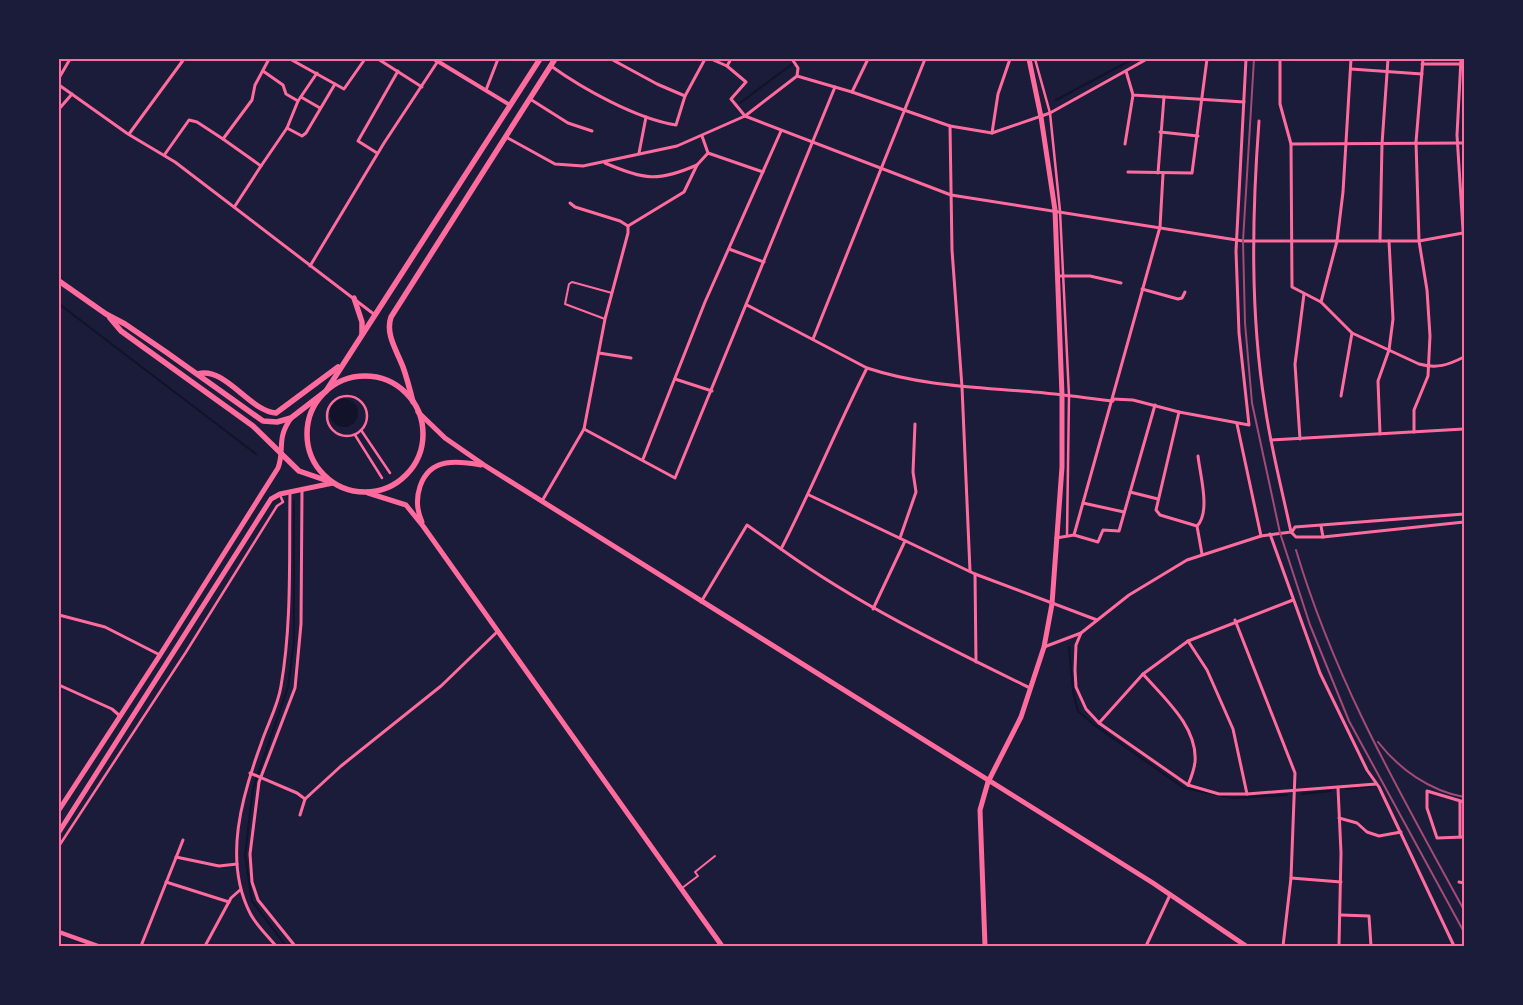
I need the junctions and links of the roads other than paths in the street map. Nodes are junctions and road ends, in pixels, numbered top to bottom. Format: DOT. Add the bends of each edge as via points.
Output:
graph roads {
  1 [pos="70,59"];
  2 [pos="184,59"];
  3 [pos="269,59"];
  4 [pos="290,59"];
  5 [pos="365,59"];
  6 [pos="378,59"];
  7 [pos="498,59"];
  8 [pos="540,59"];
  9 [pos="555,59"];
  10 [pos="611,59"];
  11 [pos="704,59"];
  12 [pos="711,59"];
  13 [pos="731,59"];
  14 [pos="792,59"];
  15 [pos="868,59"];
  16 [pos="925,59"];
  17 [pos="1010,59"];
  18 [pos="1029,59"];
  19 [pos="1036,59"];
  20 [pos="1147,59"];
  21 [pos="1207,59"];
  22 [pos="1246,59"];
  23 [pos="1280,59"];
  24 [pos="1351,59"];
  25 [pos="1388,59"];
  26 [pos="1423,59"];
  27 [pos="1461,59"];
  28 [pos="436,60"];
  29 [pos="1422,64"];
  30 [pos="1462,64"];
  31 [pos="550,66"];
  32 [pos="727,66"];
  33 [pos="1351,69"];
  34 [pos="263,71"];
  35 [pos="1126,71"];
  36 [pos="1388,71"];
  37 [pos="397,72"];
  38 [pos="317,73"];
  39 [pos="1422,74"];
  40 [pos="797,76"];
  41 [pos="59,78"];
  42 [pos="335,84"];
  43 [pos="59,85"];
  44 [pos="422,87"];
  45 [pos="835,87"];
  46 [pos="486,90"];
  47 [pos="852,92"];
  48 [pos="72,94"];
  49 [pos="1133,95"];
  50 [pos="685,96"];
  51 [pos="301,97"];
  52 [pos="1164,97"];
  53 [pos="529,99"];
  54 [pos="1202,99"];
  55 [pos="298,101"];
  56 [pos="1244,102"];
  57 [pos="510,105"];
  58 [pos="320,108"];
  59 [pos="59,109"];
  60 [pos="905,111"];
  61 [pos="1050,113"];
  62 [pos="745,116"];
  63 [pos="646,117"];
  64 [pos="1041,117"];
  65 [pos="1259,121"];
  66 [pos="950,126"];
  67 [pos="287,128"];
  68 [pos="781,130"];
  69 [pos="592,131"];
  70 [pos="1160,132"];
  71 [pos="992,133"];
  72 [pos="129,134"];
  73 [pos="505,136"];
  74 [pos="702,136"];
  75 [pos="1198,136"];
  76 [pos="223,139"];
  77 [pos="1416,142"];
  78 [pos="813,143"];
  79 [pos="1464,143"];
  80 [pos="1125,144"];
  81 [pos="1290,144"];
  82 [pos="1382,144"];
  83 [pos="1457,144"];
  84 [pos="1346,145"];
  85 [pos="377,153"];
  86 [pos="708,153"];
  87 [pos="165,154"];
  88 [pos="639,154"];
  89 [pos="605,163"];
  90 [pos="697,165"];
  91 [pos="261,166"];
  92 [pos="880,169"];
  93 [pos="763,172"];
  94 [pos="1128,172"];
  95 [pos="1158,173"];
  96 [pos="1163,174"];
  97 [pos="951,195"];
  98 [pos="570,203"];
  99 [pos="235,206"];
  100 [pos="1057,211"];
  101 [pos="628,226"];
  102 [pos="1160,227"];
  103 [pos="1463,233"];
  104 [pos="1239,240"];
  105 [pos="1292,240"];
  106 [pos="1254,241"];
  107 [pos="1337,241"];
  108 [pos="1380,241"];
  109 [pos="1390,241"];
  110 [pos="1419,241"];
  111 [pos="1464,246"];
  112 [pos="729,249"];
  113 [pos="764,262"];
  114 [pos="309,266"];
  115 [pos="1057,276"];
  116 [pos="59,281"];
  117 [pos="1121,283"];
  118 [pos="1142,289"];
  119 [pos="1185,292"];
  120 [pos="612,293"];
  121 [pos="1304,294"];
  122 [pos="354,298"];
  123 [pos="1321,302"];
  124 [pos="747,305"];
  125 [pos="106,314"];
  126 [pos="376,315"];
  127 [pos="605,319"];
  128 [pos="1352,333"];
  129 [pos="362,336"];
  130 [pos="813,339"];
  131 [pos="1389,350"];
  132 [pos="353,351"];
  133 [pos="599,353"];
  134 [pos="1464,356"];
  135 [pos="631,358"];
  136 [pos="1428,366"];
  137 [pos="867,368"];
  138 [pos="198,374"];
  139 [pos="675,379"];
  140 [pos="962,387"];
  141 [pos="326,391"];
  142 [pos="712,391"];
  143 [pos="1062,395"];
  144 [pos="1069,396"];
  145 [pos="1341,396"];
  146 [pos="1113,400"];
  147 [pos="413,402"];
  148 [pos="1155,405"];
  149 [pos="418,412"];
  150 [pos="1179,412"];
  151 [pos="291,418"];
  152 [pos="915,424"];
  153 [pos="1237,424"];
  154 [pos="584,428"];
  155 [pos="1464,429"];
  156 [pos="361,430"];
  157 [pos="1414,432"];
  158 [pos="1380,434"];
  159 [pos="355,435"];
  160 [pos="1300,439"];
  161 [pos="1271,440"];
  162 [pos="279,454"];
  163 [pos="1198,456"];
  164 [pos="643,460"];
  165 [pos="484,466"];
  166 [pos="390,473"];
  167 [pos="382,478"];
  168 [pos="333,483"];
  169 [pos="302,491"];
  170 [pos="290,492"];
  171 [pos="368,492"];
  172 [pos="1130,492"];
  173 [pos="280,494"];
  174 [pos="809,495"];
  175 [pos="1158,499"];
  176 [pos="541,501"];
  177 [pos="1083,503"];
  178 [pos="1124,512"];
  179 [pos="1464,514"];
  180 [pos="1426,517"];
  181 [pos="1464,522"];
  182 [pos="423,526"];
  183 [pos="1197,526"];
  184 [pos="1322,526"];
  185 [pos="1426,526"];
  186 [pos="1291,532"];
  187 [pos="1270,534"];
  188 [pos="1074,535"];
  189 [pos="1067,536"];
  190 [pos="1261,536"];
  191 [pos="1322,537"];
  192 [pos="900,538"];
  193 [pos="1056,538"];
  194 [pos="905,541"];
  195 [pos="781,549"];
  196 [pos="1202,554"];
  197 [pos="970,571"];
  198 [pos="976,574"];
  199 [pos="1293,600"];
  200 [pos="701,602"];
  201 [pos="1052,604"];
  202 [pos="873,609"];
  203 [pos="59,615"];
  204 [pos="1097,620"];
  205 [pos="1235,620"];
  206 [pos="498,632"];
  207 [pos="1081,633"];
  208 [pos="1188,641"];
  209 [pos="1044,647"];
  210 [pos="160,656"];
  211 [pos="976,662"];
  212 [pos="1143,674"];
  213 [pos="59,685"];
  214 [pos="1030,688"];
  215 [pos="120,716"];
  216 [pos="1098,723"];
  217 [pos="251,773"];
  218 [pos="260,776"];
  219 [pos="988,782"];
  220 [pos="1376,784"];
  221 [pos="1188,785"];
  222 [pos="1338,788"];
  223 [pos="1296,791"];
  224 [pos="1247,794"];
  225 [pos="305,800"];
  226 [pos="1462,802"];
  227 [pos="60,807"];
  228 [pos="300,815"];
  229 [pos="1340,818"];
  230 [pos="59,832"];
  231 [pos="1401,832"];
  232 [pos="1462,837"];
  233 [pos="183,840"];
  234 [pos="59,846"];
  235 [pos="715,856"];
  236 [pos="176,857"];
  237 [pos="237,864"];
  238 [pos="1291,878"];
  239 [pos="166,882"];
  240 [pos="1341,882"];
  241 [pos="1459,882"];
  242 [pos="1464,883"];
  243 [pos="681,889"];
  244 [pos="240,890"];
  245 [pos="1170,894"];
  246 [pos="229,902"];
  247 [pos="1341,914"];
  248 [pos="59,932"];
  249 [pos="98,946"];
  250 [pos="141,946"];
  251 [pos="205,946"];
  252 [pos="276,946"];
  253 [pos="293,946"];
  254 [pos="722,946"];
  255 [pos="985,946"];
  256 [pos="1146,946"];
  257 [pos="1246,946"];
  258 [pos="1283,946"];
  259 [pos="1339,946"];
  260 [pos="1371,946"];
  261 [pos="1454,946"];
  1 -- 41 [label="street"];
  2 -- 72 [label="street"];
  3 -- 34 [label="street"];
  4 -- 38 [label="street"];
  5 -- 42 [label="street" via="346,88"];
  6 -- 37 [label="street"];
  7 -- 46 [label="street"];
  8 -- 57 [label="highway"];
  9 -- 31 [label="highway"];
  10 -- 50 [label="street"];
  11 -- 50 [label="street"];
  12 -- 32 [label="street"];
  13 -- 32 [label="street"];
  14 -- 40 [label="street" via="798,68"];
  15 -- 47 [label="street"];
  16 -- 60 [label="street"];
  17 -- 71 [label="street" via="998,94"];
  18 -- 64 [label="main road"];
  19 -- 61 [label="street"];
  20 -- 35 [label="street"];
  21 -- 54 [label="street"];
  22 -- 56 [label="street"];
  23 -- 81 [label="street" via="1280,104"];
  24 -- 33 [label="street"];
  25 -- 36 [label="street"];
  26 -- 29 [label="street"];
  27 -- 30 [label="street"];
  28 -- 44 [label="street"];
  28 -- 46 [label="street"];
  29 -- 30 [label="street"];
  29 -- 39 [label="street"];
  30 -- 83 [label="street"];
  31 -- 53 [label="highway"];
  31 -- 63 [label="street" via="573,82"];
  32 -- 62 [label="street" via="746,82 731,99"];
  33 -- 36 [label="street"];
  33 -- 84 [label="street"];
  34 -- 55 [label="street"];
  34 -- 76 [label="street" via="255,85 254,96"];
  35 -- 49 [label="street"];
  35 -- 61 [label="street"];
  36 -- 39 [label="street"];
  36 -- 82 [label="street"];
  37 -- 44 [label="street"];
  37 -- 85 [label="street" via="358,141"];
  38 -- 42 [label="street"];
  38 -- 51 [label="street"];
  39 -- 77 [label="street"];
  40 -- 45 [label="street"];
  40 -- 62 [label="street"];
  42 -- 58 [label="street"];
  43 -- 48 [label="street"];
  44 -- 85 [label="street"];
  45 -- 47 [label="street"];
  45 -- 78 [label="street"];
  46 -- 57 [label="street"];
  47 -- 60 [label="street"];
  48 -- 59 [label="street"];
  48 -- 72 [label="street"];
  49 -- 52 [label="street"];
  49 -- 80 [label="street"];
  50 -- 63 [label="street" via="676,125"];
  51 -- 55 [label="street"];
  51 -- 58 [label="street"];
  52 -- 54 [label="street"];
  52 -- 70 [label="street"];
  53 -- 69 [label="street" via="568,123"];
  53 -- 73 [label="highway"];
  54 -- 56 [label="street"];
  54 -- 75 [label="street"];
  55 -- 67 [label="street"];
  56 -- 104 [label="street"];
  57 -- 126 [label="highway"];
  58 -- 67 [label="street" via="304,135"];
  60 -- 66 [label="street"];
  60 -- 92 [label="street"];
  61 -- 64 [label="street"];
  61 -- 100 [label="street"];
  62 -- 68 [label="street"];
  62 -- 74 [label="street"];
  63 -- 88 [label="street"];
  64 -- 71 [label="street"];
  64 -- 100 [label="main road"];
  65 -- 106 [label="street"];
  66 -- 71 [label="street"];
  66 -- 97 [label="street"];
  67 -- 91 [label="street"];
  68 -- 78 [label="street"];
  68 -- 93 [label="street"];
  70 -- 75 [label="street"];
  70 -- 95 [label="street"];
  72 -- 87 [label="street"];
  73 -- 89 [label="street" via="555,164 583,166"];
  73 -- 147 [label="highway" via="389,324"];
  74 -- 86 [label="street"];
  74 -- 88 [label="street" via="677,146"];
  75 -- 96 [label="street" via="1192,173"];
  76 -- 87 [label="street" via="189,120"];
  76 -- 91 [label="street"];
  77 -- 82 [label="street"];
  77 -- 83 [label="street"];
  77 -- 110 [label="street"];
  78 -- 92 [label="street"];
  78 -- 113 [label="street"];
  79 -- 83 [label="street"];
  81 -- 84 [label="street"];
  81 -- 105 [label="street"];
  82 -- 84 [label="street"];
  82 -- 108 [label="street"];
  83 -- 103 [label="street"];
  84 -- 107 [label="street"];
  85 -- 114 [label="street"];
  86 -- 90 [label="street"];
  86 -- 93 [label="street"];
  87 -- 99 [label="street"];
  88 -- 89 [label="street"];
  89 -- 90 [label="street" via="633,173 664,177"];
  90 -- 101 [label="street" via="687,190"];
  91 -- 99 [label="street"];
  92 -- 97 [label="street"];
  92 -- 130 [label="street"];
  93 -- 112 [label="street"];
  94 -- 95 [label="street"];
  95 -- 96 [label="street"];
  96 -- 102 [label="street"];
  97 -- 100 [label="street"];
  97 -- 140 [label="street"];
  98 -- 101 [label="street"];
  99 -- 114 [label="street"];
  100 -- 102 [label="street"];
  100 -- 115 [label="main road"];
  100 -- 144 [label="street"];
  101 -- 120 [label="street"];
  102 -- 104 [label="street"];
  102 -- 118 [label="street"];
  103 -- 110 [label="street"];
  103 -- 111 [label="street"];
  104 -- 106 [label="street"];
  104 -- 153 [label="street" via="1239,333 1249,425"];
  105 -- 106 [label="street"];
  105 -- 107 [label="street"];
  105 -- 121 [label="street" via="1291,284"];
  106 -- 161 [label="street" via="1258,340"];
  107 -- 108 [label="street"];
  107 -- 123 [label="street"];
  108 -- 109 [label="street"];
  109 -- 110 [label="street"];
  109 -- 131 [label="street" via="1393,319"];
  110 -- 136 [label="street" via="1428,300"];
  112 -- 113 [label="street"];
  112 -- 139 [label="street"];
  113 -- 124 [label="street"];
  114 -- 122 [label="street"];
  115 -- 117 [label="street" via="1090,276"];
  115 -- 143 [label="main road"];
  116 -- 125 [label="highway"];
  118 -- 119 [label="street" via="1178,299"];
  118 -- 146 [label="street"];
  120 -- 127 [label="street"];
  120 -- 127 [label="lane" via="572,282 568,284 564,300 567,306"];
  121 -- 123 [label="street"];
  121 -- 160 [label="street" via="1295,364"];
  122 -- 126 [label="street"];
  122 -- 129 [label="highway" via="362,322"];
  123 -- 128 [label="street"];
  124 -- 130 [label="street"];
  124 -- 142 [label="street"];
  125 -- 138 [label="highway"];
  125 -- 162 [label="highway" via="121,331 253,426"];
  126 -- 129 [label="highway"];
  127 -- 133 [label="street"];
  128 -- 131 [label="street"];
  128 -- 145 [label="street"];
  129 -- 132 [label="highway"];
  130 -- 137 [label="street"];
  131 -- 136 [label="street"];
  131 -- 158 [label="street" via="1378,381"];
  132 -- 138 [label="highway" via="333,373 276,413 265,411 217,376"];
  132 -- 141 [label="highway"];
  133 -- 135 [label="street"];
  133 -- 154 [label="street"];
  134 -- 136 [label="street" via="1444,366"];
  136 -- 157 [label="street" via="1426,384 1414,410"];
  137 -- 140 [label="street" via="913,380"];
  137 -- 174 [label="street"];
  138 -- 151 [label="highway" via="263,421"];
  139 -- 142 [label="street"];
  139 -- 164 [label="street"];
  140 -- 143 [label="street"];
  140 -- 197 [label="street"];
  141 -- 147 [label="highway" via="344,380 377,377 397,386"];
  141 -- 151 [label="highway"];
  141 -- 168 [label="highway" via="309,420 308,443 315,464"];
  142 -- 164 [label="street" via="676,478"];
  143 -- 144 [label="street"];
  143 -- 193 [label="main road" via="1062,467"];
  144 -- 146 [label="street"];
  144 -- 189 [label="street"];
  146 -- 148 [label="street"];
  146 -- 177 [label="street"];
  147 -- 149 [label="highway"];
  148 -- 150 [label="street"];
  148 -- 172 [label="street"];
  149 -- 165 [label="main road" via="445,438"];
  149 -- 171 [label="highway" via="422,444 410,471 391,486"];
  150 -- 153 [label="street"];
  150 -- 175 [label="street"];
  151 -- 162 [label="main road" via="283,434"];
  152 -- 192 [label="street" via="913,472 916,492"];
  153 -- 190 [label="street"];
  154 -- 164 [label="street"];
  154 -- 176 [label="street"];
  155 -- 157 [label="street"];
  156 -- 159 [label="street"];
  156 -- 159 [label="street" via="367,416 363,404 350,396 337,399 329,409 329,425 341,435"];
  156 -- 166 [label="street"];
  157 -- 158 [label="street"];
  158 -- 160 [label="street"];
  159 -- 167 [label="street"];
  160 -- 161 [label="street"];
  161 -- 186 [label="street"];
  162 -- 168 [label="highway" via="299,471"];
  162 -- 210 [label="main road" via="278,468"];
  163 -- 183 [label="street" via="1204,511"];
  165 -- 176 [label="main road"];
  165 -- 182 [label="main road" via="446,463 427,473 420,485 418,499"];
  168 -- 169 [label="main road"];
  168 -- 171 [label="highway" via="351,491"];
  169 -- 170 [label="main road"];
  169 -- 218 [label="street" via="301,624 295,688"];
  170 -- 173 [label="main road"];
  170 -- 217 [label="street" via="288,632 282,684"];
  171 -- 182 [label="main road" via="406,505"];
  172 -- 175 [label="street"];
  172 -- 178 [label="street"];
  173 -- 230 [label="main road" via="271,500 255,524"];
  173 -- 234 [label="street" via="283,502 277,506"];
  174 -- 192 [label="street"];
  174 -- 195 [label="street"];
  175 -- 183 [label="street" via="1156,510 1160,515"];
  176 -- 200 [label="main road"];
  177 -- 178 [label="street"];
  177 -- 188 [label="street"];
  178 -- 188 [label="street" via="1119,532 1104,529 1098,542"];
  179 -- 180 [label="street"];
  180 -- 184 [label="street"];
  180 -- 185 [label="street"];
  181 -- 185 [label="street"];
  182 -- 206 [label="main road"];
  183 -- 196 [label="street"];
  184 -- 186 [label="street" via="1295,527"];
  184 -- 191 [label="street"];
  185 -- 191 [label="street"];
  186 -- 187 [label="street"];
  186 -- 191 [label="street" via="1296,537"];
  187 -- 190 [label="street"];
  187 -- 199 [label="street"];
  188 -- 189 [label="street"];
  189 -- 193 [label="street"];
  190 -- 196 [label="street"];
  192 -- 194 [label="street"];
  193 -- 201 [label="main road"];
  194 -- 197 [label="street"];
  194 -- 202 [label="street"];
  195 -- 200 [label="street" via="747,525"];
  195 -- 202 [label="street"];
  196 -- 204 [label="street" via="1144,584"];
  197 -- 198 [label="street"];
  198 -- 201 [label="street"];
  198 -- 211 [label="street"];
  199 -- 205 [label="street"];
  199 -- 220 [label="street" via="1320,673"];
  200 -- 219 [label="main road"];
  201 -- 204 [label="street"];
  201 -- 209 [label="main road"];
  202 -- 211 [label="street"];
  203 -- 210 [label="street" via="105,626"];
  204 -- 207 [label="street"];
  205 -- 208 [label="street"];
  205 -- 223 [label="street" via="1294,768"];
  206 -- 225 [label="street" via="441,686 341,766"];
  206 -- 243 [label="main road"];
  207 -- 209 [label="street"];
  207 -- 216 [label="street" via="1074,652 1076,687 1086,709"];
  208 -- 212 [label="street"];
  208 -- 224 [label="street" via="1207,670 1233,729"];
  209 -- 214 [label="main road"];
  210 -- 215 [label="main road"];
  211 -- 214 [label="street"];
  212 -- 216 [label="street"];
  212 -- 221 [label="street" via="1171,705 1191,740 1195,764"];
  213 -- 215 [label="street" via="112,709"];
  214 -- 219 [label="main road" via="1016,728"];
  215 -- 227 [label="main road"];
  216 -- 221 [label="street"];
  217 -- 218 [label="street"];
  217 -- 237 [label="street" via="241,812"];
  218 -- 225 [label="street"];
  218 -- 253 [label="street" via="250,837 252,882 258,900"];
  219 -- 245 [label="main road"];
  219 -- 255 [label="main road" via="980,810"];
  220 -- 222 [label="street"];
  220 -- 231 [label="street"];
  221 -- 224 [label="street" via="1219,794"];
  222 -- 223 [label="street"];
  222 -- 229 [label="street"];
  223 -- 224 [label="street"];
  223 -- 238 [label="street"];
  225 -- 228 [label="street"];
  226 -- 232 [label="street"];
  226 -- 232 [label="street" via="1427,791 1427,808 1437,838"];
  229 -- 231 [label="street" via="1378,836"];
  229 -- 240 [label="street"];
  231 -- 261 [label="street"];
  233 -- 236 [label="street"];
  235 -- 243 [label="lane" via="695,872 698,876"];
  236 -- 237 [label="street" via="219,866"];
  236 -- 239 [label="street"];
  237 -- 244 [label="street"];
  238 -- 240 [label="street"];
  238 -- 258 [label="street"];
  239 -- 246 [label="street"];
  239 -- 250 [label="street"];
  240 -- 247 [label="street"];
  241 -- 242 [label="street"];
  243 -- 254 [label="main road"];
  244 -- 246 [label="street"];
  244 -- 252 [label="street" via="251,915"];
  245 -- 256 [label="street"];
  245 -- 257 [label="main road"];
  246 -- 251 [label="street"];
  247 -- 259 [label="street"];
  247 -- 260 [label="street" via="1368,916"];
  248 -- 249 [label="main road"];
}
